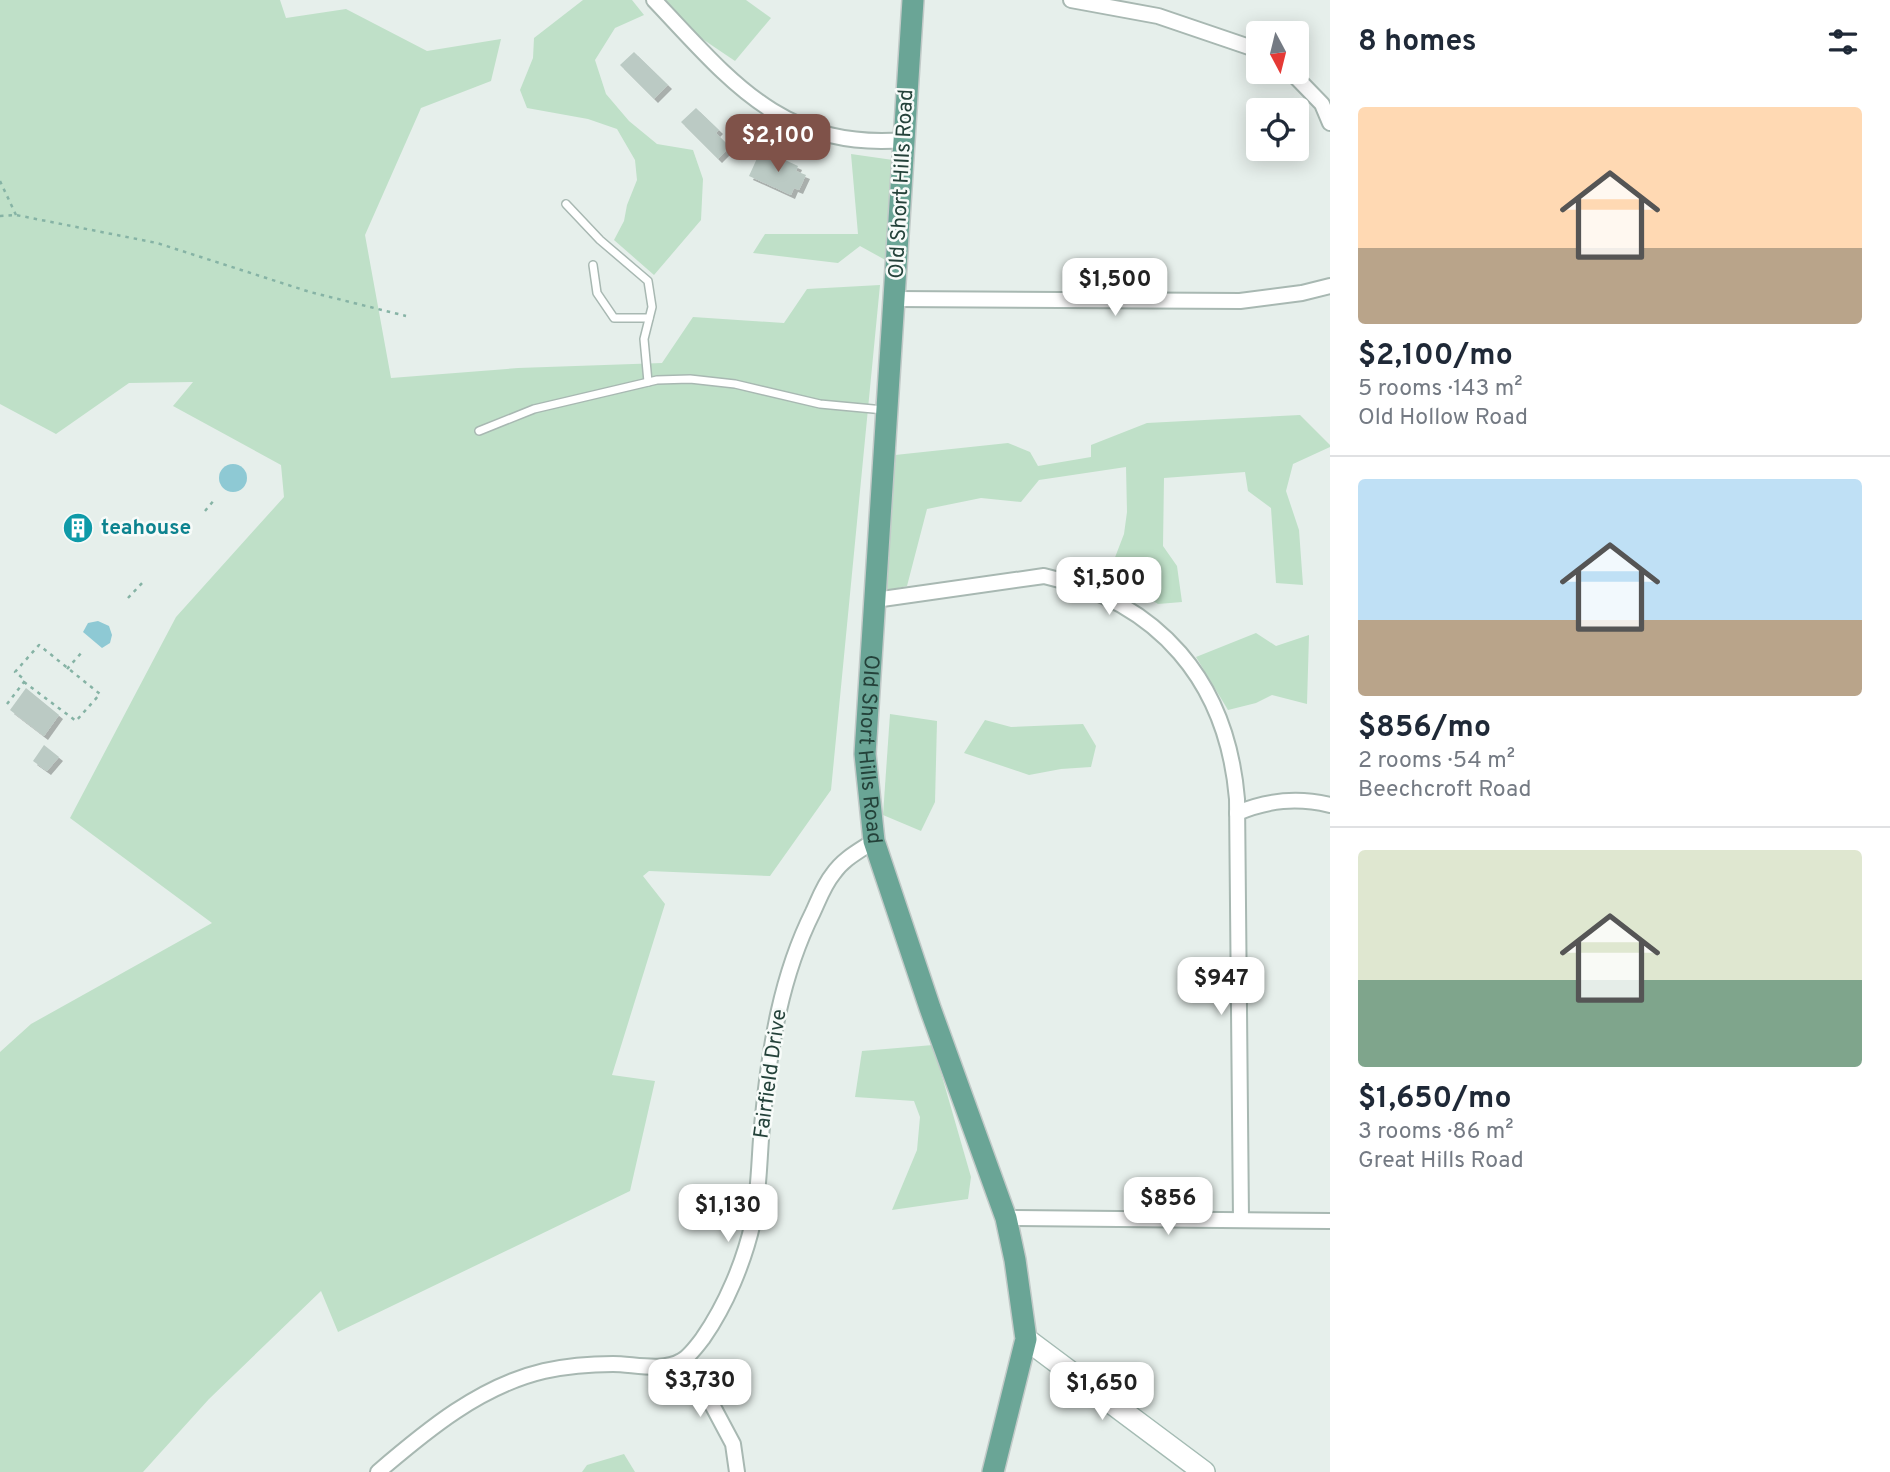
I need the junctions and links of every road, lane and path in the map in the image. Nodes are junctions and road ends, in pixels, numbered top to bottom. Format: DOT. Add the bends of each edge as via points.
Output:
graph roads {
  1 [pos="654,0"];
  2 [pos="913,0"];
  3 [pos="1071,0"];
  4 [pos="1246,46"];
  5 [pos="1303,84"];
  6 [pos="1330,123"];
  7 [pos="904,140"];
  8 [pos="0,181"];
  9 [pos="566,204"];
  10 [pos="16,215"];
  11 [pos="0,216"];
  12 [pos="593,265"];
  13 [pos="1330,286"];
  14 [pos="895,299"];
  15 [pos="406,316"];
  16 [pos="649,318"];
  17 [pos="648,382"];
  18 [pos="888,411"];
  19 [pos="479,431"];
  20 [pos="215,499"];
  21 [pos="205,511"];
  22 [pos="143,582"];
  23 [pos="128,598"];
  24 [pos="875,600"];
  25 [pos="83,651"];
  26 [pos="67,669"];
  27 [pos="24,682"];
  28 [pos="7,704"];
  29 [pos="1330,805"];
  30 [pos="1237,813"];
  31 [pos="874,841"];
  32 [pos="1006,1218"];
  33 [pos="1241,1220"];
  34 [pos="1330,1221"];
  35 [pos="1026,1339"];
  36 [pos="682,1361"];
  37 [pos="379,1472"];
  38 [pos="737,1472"];
  39 [pos="993,1472"];
  40 [pos="1204,1472"];
  1 -- 7 [label="street" via="739,88 776,114 840,138"];
  2 -- 7 [label="main road, Old Short Hills Road"];
  3 -- 4 [label="street" via="1158,16"];
  5 -- 6 [label="street" via="1322,104"];
  7 -- 14 [label="main road, Old Short Hills Road"];
  8 -- 10 [label="path"];
  9 -- 16 [label="lane" via="648,281"];
  10 -- 11 [label="path"];
  10 -- 15 [label="path" via="157,243 310,292"];
  12 -- 16 [label="lane" via="597,293 614,318"];
  13 -- 14 [label="street" via="1240,301"];
  14 -- 18 [label="main road, Old Short Hills Road"];
  16 -- 17 [label="lane" via="644,339"];
  17 -- 18 [label="lane" via="690,379 735,384 820,404"];
  17 -- 19 [label="lane" via="534,409"];
  18 -- 24 [label="main road, Old Short Hills Road"];
  20 -- 21 [label="path"];
  22 -- 23 [label="path"];
  24 -- 30 [label="street" via="1044,576 1112,599 1155,628 1201,680 1230,746"];
  24 -- 31 [label="main road, Old Short Hills Road" via="865,754"];
  25 -- 26 [label="path"];
  26 -- 27 [label="path" via="39,645 15,672"];
  26 -- 27 [label="path" via="100,694 76,722"];
  27 -- 28 [label="path"];
  29 -- 30 [label="street" via="1279,801"];
  30 -- 33 [label="street"];
  31 -- 32 [label="main road, Old Short Hills Road"];
  31 -- 36 [label="street, Fairfield Drive" via="832,874 797,942 777,1017 747,1244 704,1337"];
  32 -- 33 [label="street"];
  32 -- 35 [label="main road, Old Short Hills Road"];
  33 -- 34 [label="street"];
  35 -- 39 [label="main road, Old Short Hills Road"];
  35 -- 40 [label="street"];
  36 -- 37 [label="street" via="654,1366 572,1366 517,1380 447,1416"];
  36 -- 38 [label="street" via="733,1444"];
}
